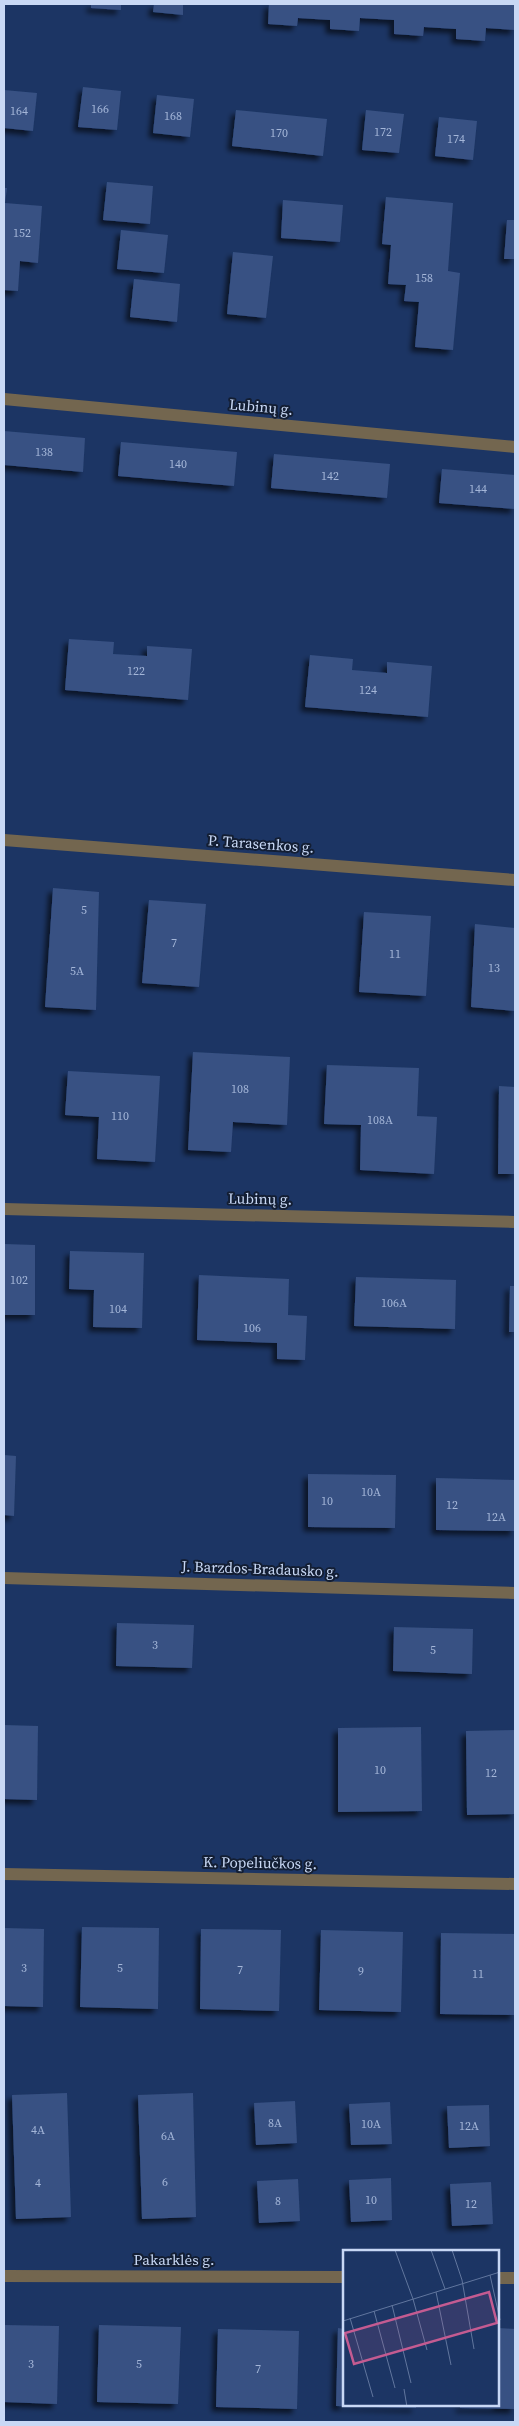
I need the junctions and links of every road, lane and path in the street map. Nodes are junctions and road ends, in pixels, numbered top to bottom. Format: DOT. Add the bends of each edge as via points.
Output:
graph roads {
  1 [pos="4,399"];
  2 [pos="515,447"];
  3 [pos="4,840"];
  4 [pos="515,880"];
  5 [pos="4,1209"];
  6 [pos="515,1222"];
  7 [pos="4,1578"];
  8 [pos="515,1593"];
  9 [pos="4,1874"];
  10 [pos="515,1884"];
  11 [pos="4,2276"];
  12 [pos="343,2277"];
  13 [pos="499,2278"];
  14 [pos="515,2278"];
  1 -- 2 [label="street, Lubinų g."];
  3 -- 4 [label="street, P. Tarasenkos g."];
  5 -- 6 [label="street, Lubinų g."];
  7 -- 8 [label="street, J. Barzdos-Bradausko g."];
  9 -- 10 [label="street, K. Popeliučkos g."];
  11 -- 12 [label="street, Pakarklės g."];
  13 -- 14 [label="street"];
}
